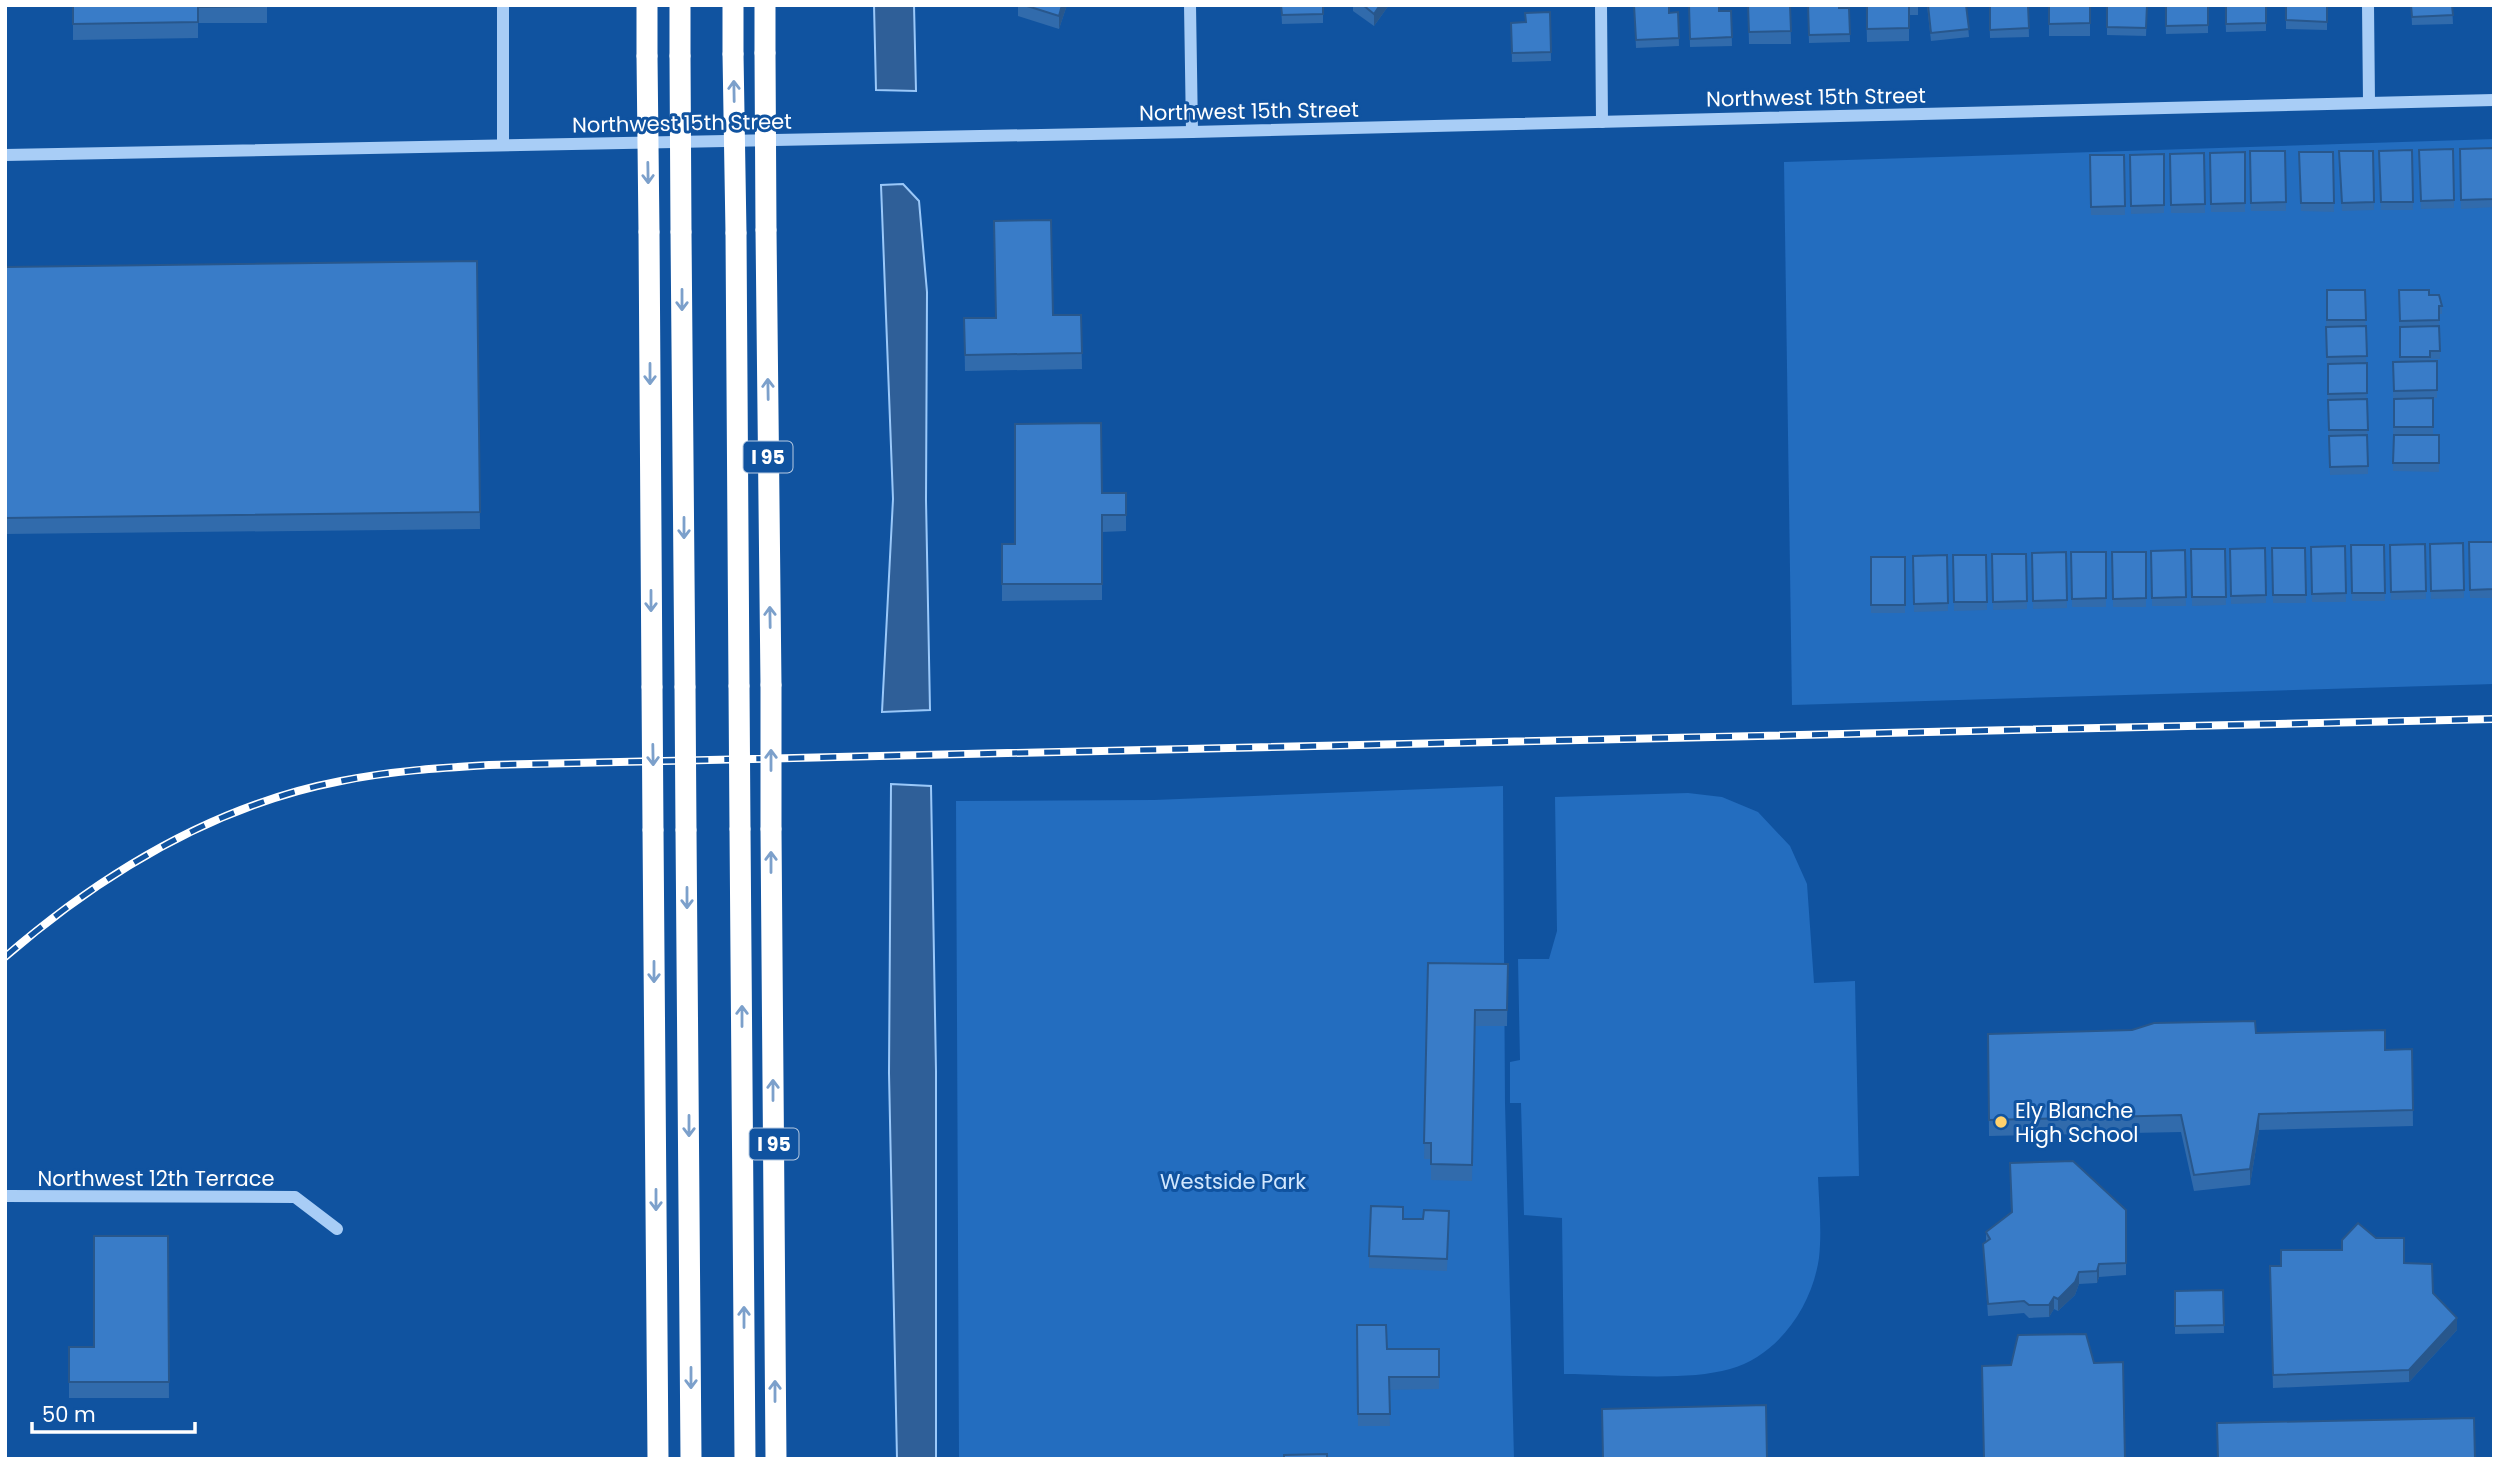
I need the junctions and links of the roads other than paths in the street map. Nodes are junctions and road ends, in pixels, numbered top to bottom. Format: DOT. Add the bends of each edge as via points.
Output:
graph roads {
  1 [pos="503,5"];
  2 [pos="647,5"];
  3 [pos="680,5"];
  4 [pos="733,5"];
  5 [pos="765,5"];
  6 [pos="1190,5"];
  7 [pos="1601,5"];
  8 [pos="2368,5"];
  9 [pos="2494,100"];
  10 [pos="2369,103"];
  11 [pos="1602,122"];
  12 [pos="1192,132"];
  13 [pos="503,145"];
  14 [pos="5,156"];
  15 [pos="5,1196"];
  16 [pos="337,1229"];
  17 [pos="658,1459"];
  18 [pos="691,1459"];
  19 [pos="745,1459"];
  20 [pos="776,1459"];
  1 -- 13 [label="street"];
  2 -- 17 [label="highway, one-way, bridge"];
  3 -- 18 [label="highway, one-way, bridge"];
  19 -- 4 [label="highway, one-way, bridge"];
  20 -- 5 [label="highway, I 95, one-way, bridge"];
  6 -- 12 [label="street"];
  7 -- 11 [label="street"];
  8 -- 10 [label="street"];
  9 -- 10 [label="street, Northwest 15th Street"];
  10 -- 11 [label="street, Northwest 15th Street"];
  11 -- 12 [label="street, Northwest 15th Street"];
  12 -- 13 [label="street, Northwest 15th Street"];
  13 -- 14 [label="street, Northwest 15th Street"];
  15 -- 16 [label="street, Northwest 12th Terrace" via="295,1197"];
}
